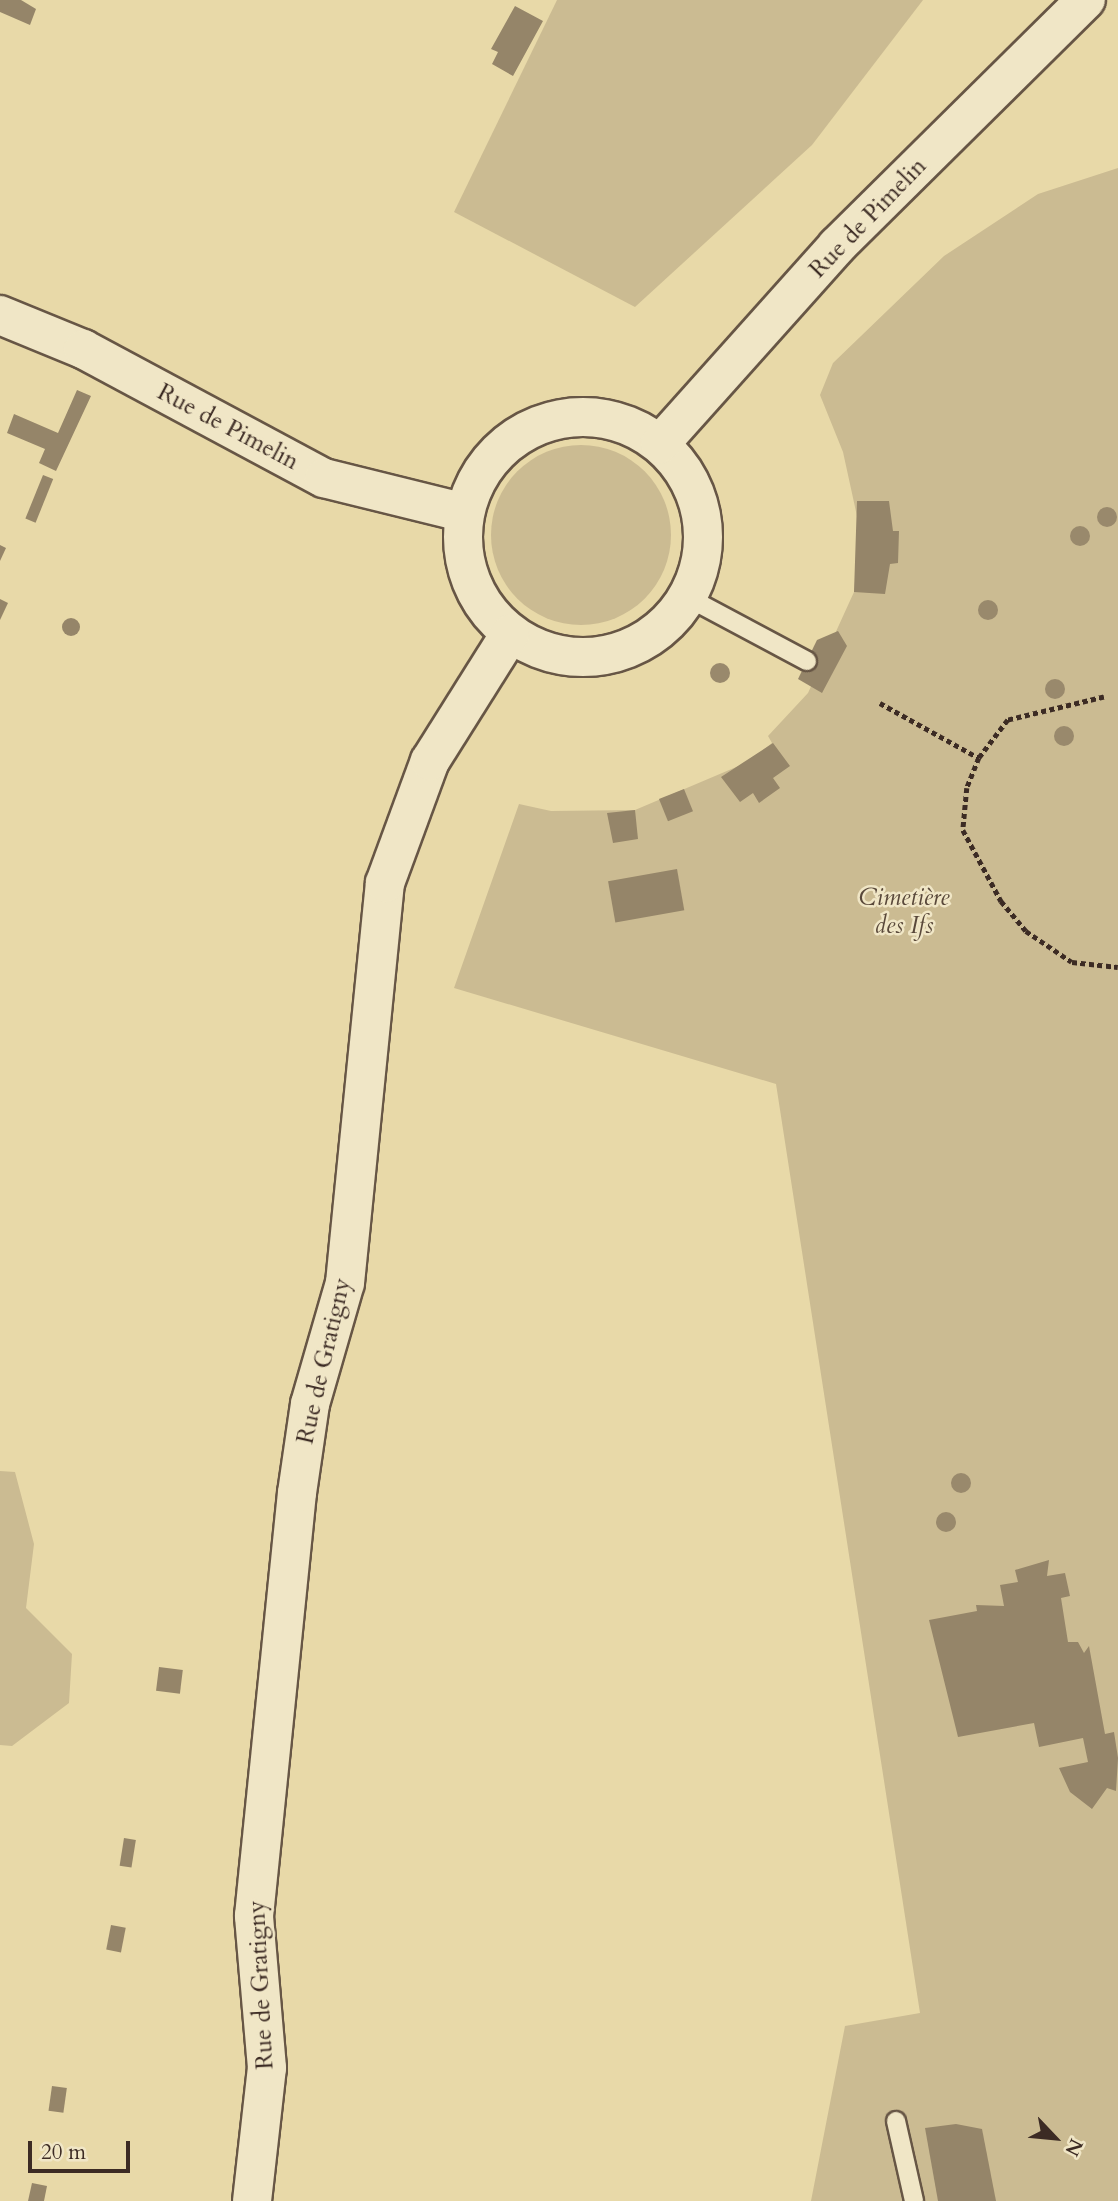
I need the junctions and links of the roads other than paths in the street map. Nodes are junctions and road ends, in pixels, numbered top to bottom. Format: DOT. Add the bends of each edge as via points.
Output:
graph roads {
  1 [pos="1086,0"];
  2 [pos="0,315"];
  3 [pos="660,444"];
  4 [pos="465,513"];
  5 [pos="687,597"];
  6 [pos="510,634"];
  7 [pos="807,661"];
  8 [pos="896,2121"];
  9 [pos="252,2201"];
  10 [pos="914,2201"];
  1 -- 3 [label="street, Rue de Pimelin" via="837,246"];
  2 -- 4 [label="street, Rue de Pimelin" via="83,349 324,478"];
  3 -- 4 [label="street" via="624,423 584,416 544,423 507,443 480,474"];
  3 -- 5 [label="street" via="684,470 698,500 704,534"];
  4 -- 6 [label="street" via="470,580"];
  5 -- 6 [label="street" via="659,630 625,650 585,658 546,652"];
  5 -- 7 [label="lane"];
  6 -- 9 [label="street, Rue de Gratigny" via="430,761 386,883 345,1283 310,1404 297,1493 254,1916 267,2068"];
  8 -- 10 [label="lane"];
}
